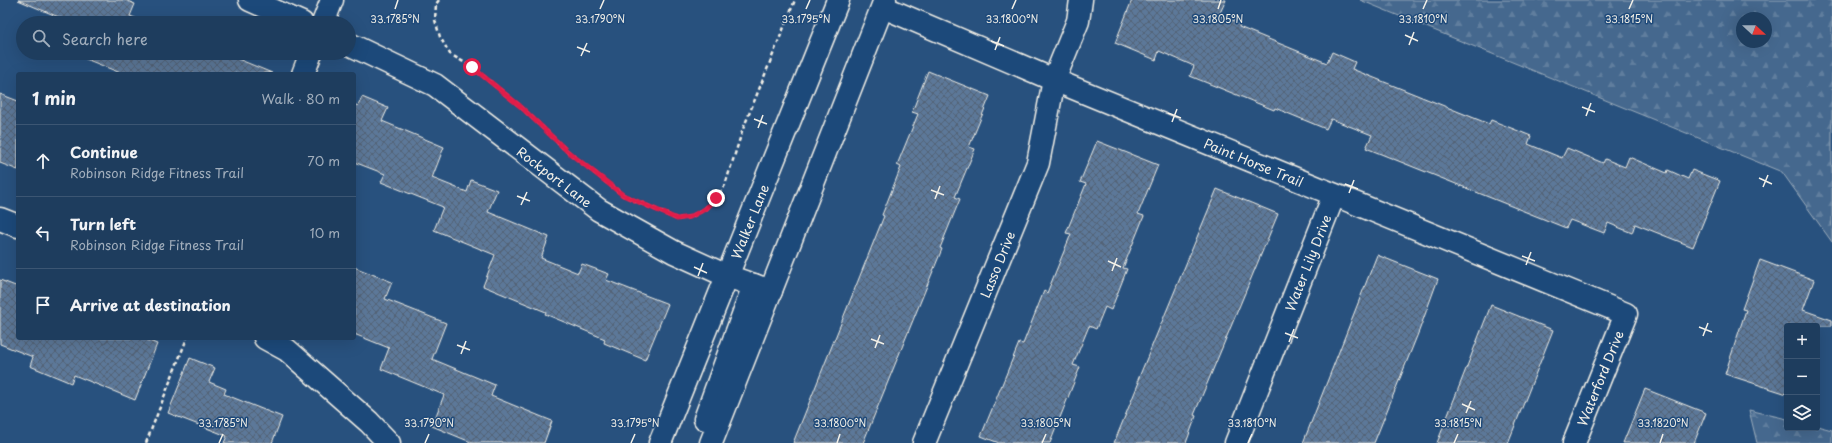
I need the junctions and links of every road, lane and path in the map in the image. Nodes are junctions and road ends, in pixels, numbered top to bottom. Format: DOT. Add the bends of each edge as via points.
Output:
graph roads {
  1 [pos="250,0"];
  2 [pos="332,0"];
  3 [pos="439,0"];
  4 [pos="795,0"];
  5 [pos="838,0"];
  6 [pos="1081,0"];
  7 [pos="884,3"];
  8 [pos="286,16"];
  9 [pos="326,16"];
  10 [pos="356,47"];
  11 [pos="308,60"];
  12 [pos="304,72"];
  13 [pos="1054,80"];
  14 [pos="1334,195"];
  15 [pos="0,219"];
  16 [pos="16,225"];
  17 [pos="727,276"];
  18 [pos="762,288"];
  19 [pos="1626,314"];
  20 [pos="186,340"];
  21 [pos="270,340"];
  22 [pos="146,443"];
  23 [pos="389,443"];
  24 [pos="660,443"];
  25 [pos="702,443"];
  26 [pos="711,443"];
  27 [pos="924,443"];
  28 [pos="1236,443"];
  29 [pos="1574,443"];
  1 -- 8 [label="street"];
  2 -- 9 [label="street"];
  3 -- 4 [label="path" via="436,4 435,20 440,37 450,54 472,67 514,101 567,151 623,195 677,219 690,217 705,209 725,185 743,128"];
  5 -- 17 [label="street, Walker Lane"];
  6 -- 13 [label="street, Lasso Drive" via="1078,22"];
  7 -- 13 [label="street, Paint Horse Trail"];
  7 -- 18 [label="street"];
  10 -- 17 [label="street, Rockport Lane" via="435,85 598,210 674,252"];
  11 -- 12 [label="street"];
  13 -- 14 [label="street, Paint Horse Trail"];
  13 -- 27 [label="street, Lasso Drive" via="1038,163"];
  14 -- 19 [label="street, Paint Horse Trail"];
  14 -- 28 [label="street, Water Lily Drive"];
  15 -- 16 [label="street"];
  17 -- 18 [label="street, Rockport Lane"];
  17 -- 24 [label="street, Walker Lane"];
  18 -- 25 [label="street" via="701,431"];
  18 -- 26 [label="street"];
  19 -- 29 [label="street, Waterford Drive"];
  20 -- 22 [label="path"];
  21 -- 23 [label="street" via="287,350 369,422"];
}
